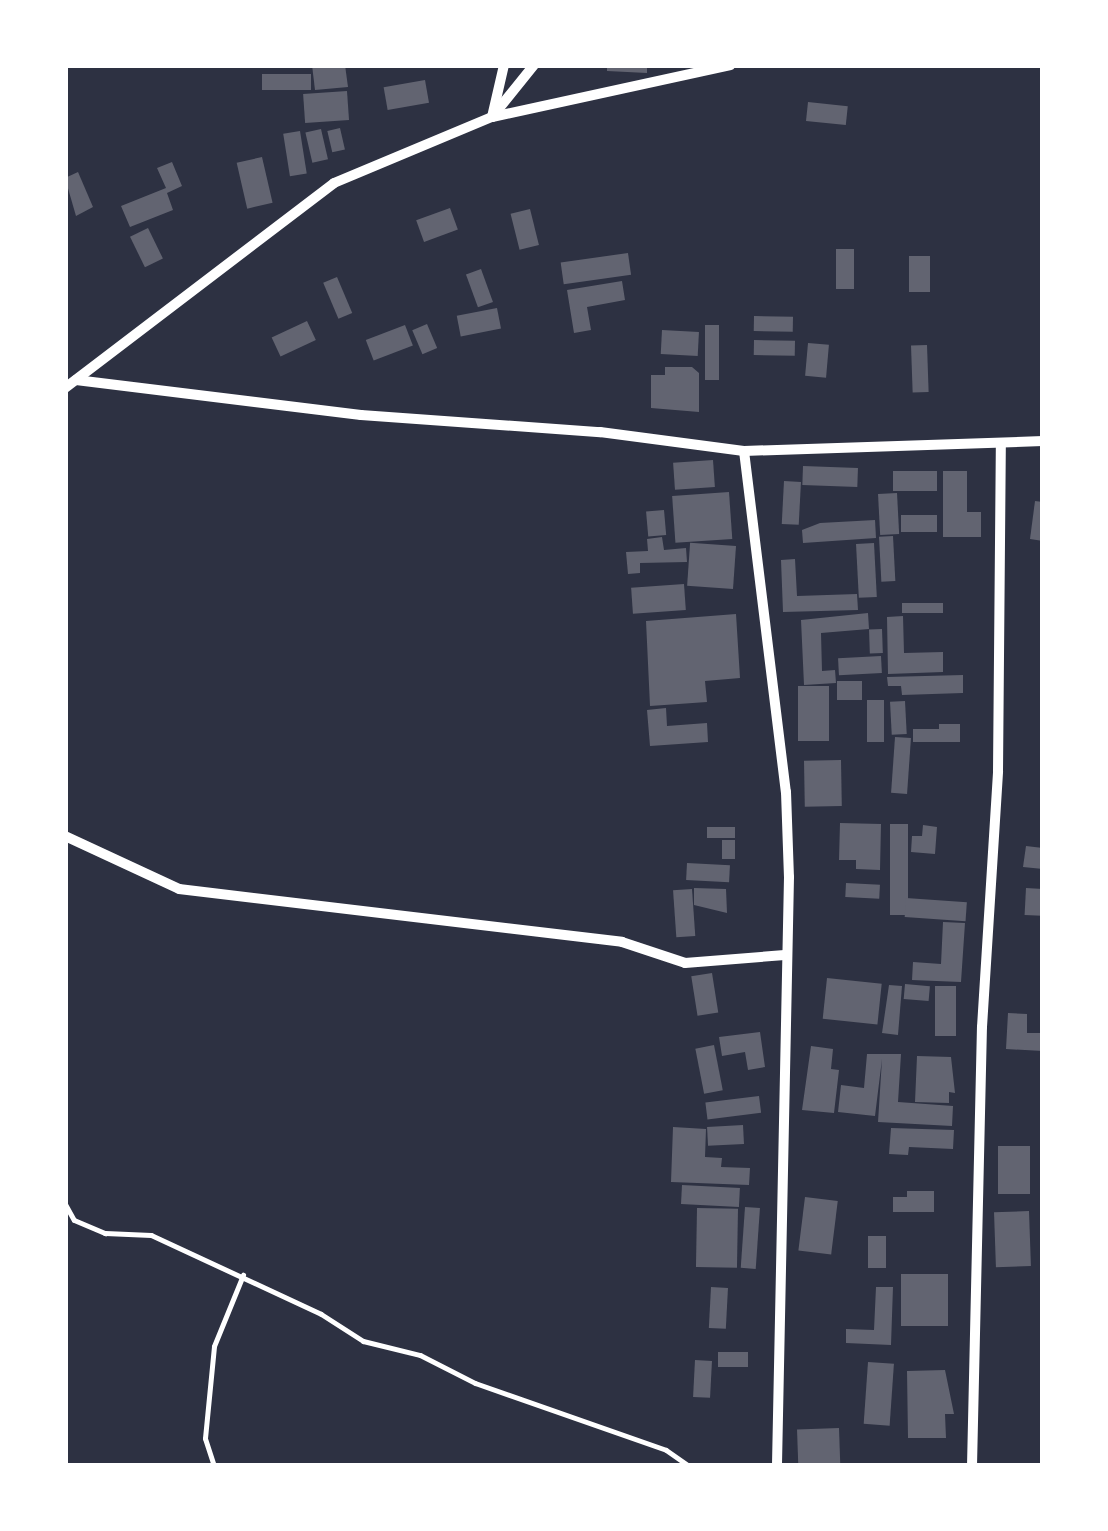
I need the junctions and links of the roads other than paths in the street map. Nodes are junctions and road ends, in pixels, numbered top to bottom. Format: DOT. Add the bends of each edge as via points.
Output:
graph roads {
  1 [pos="504,65"];
  2 [pos="534,65"];
  3 [pos="730,65"];
  4 [pos="492,117"];
  5 [pos="76,380"];
  6 [pos="65,388"];
  7 [pos="1043,441"];
  8 [pos="1001,444"];
  9 [pos="744,451"];
  10 [pos="65,836"];
  11 [pos="785,955"];
  12 [pos="777,1466"];
  13 [pos="972,1466"];
  1 -- 4 [label="street"];
  2 -- 4 [label="street"];
  3 -- 4 [label="street"];
  4 -- 5 [label="street" via="334,183"];
  5 -- 6 [label="street"];
  5 -- 9 [label="street" via="362,416 600,432"];
  7 -- 8 [label="street"];
  8 -- 9 [label="street"];
  8 -- 13 [label="street" via="998,771 982,1027"];
  9 -- 11 [label="street" via="786,792"];
  10 -- 11 [label="street" via="179,889 622,942 684,962"];
  11 -- 12 [label="street"];
}
